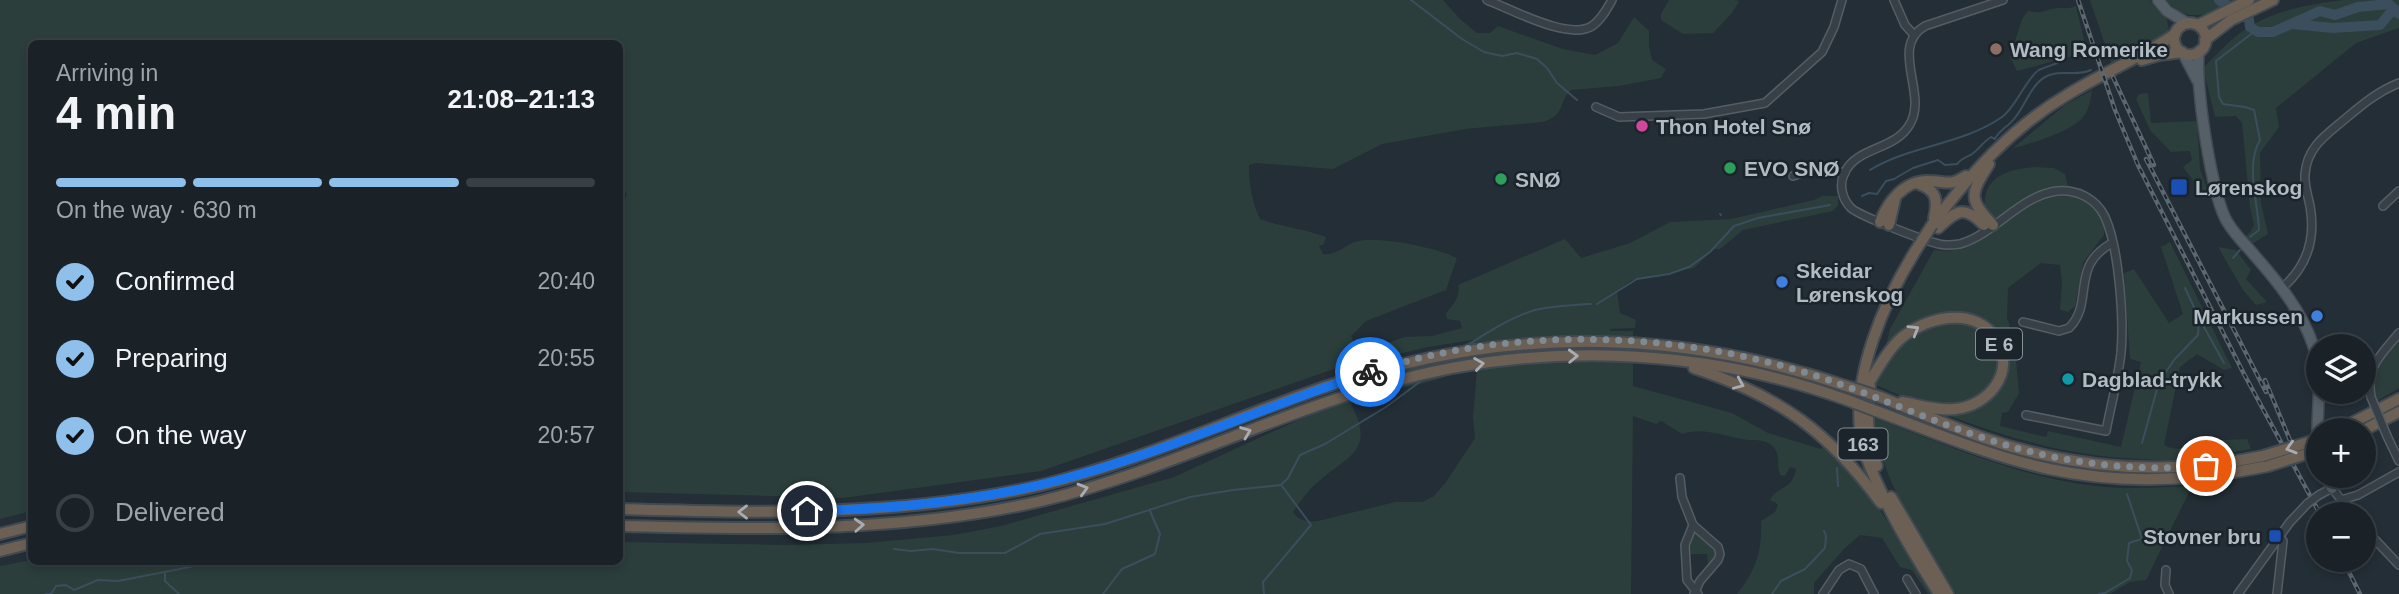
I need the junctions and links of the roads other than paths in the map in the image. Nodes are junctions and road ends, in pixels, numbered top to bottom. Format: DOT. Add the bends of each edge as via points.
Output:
graph roads {
  1 [pos="1487,0"];
  2 [pos="1612,0"];
  3 [pos="1842,0"];
  4 [pos="1894,0"];
  5 [pos="2003,0"];
  6 [pos="2158,0"];
  7 [pos="2273,0"];
  8 [pos="2245,5"];
  9 [pos="2167,10"];
  10 [pos="2227,17"];
  11 [pos="2192,24"];
  12 [pos="2176,33"];
  13 [pos="1914,34"];
  14 [pos="2205,40"];
  15 [pos="2199,51"];
  16 [pos="2182,52"];
  17 [pos="2197,80"];
  18 [pos="2399,83"];
  19 [pos="1596,107"];
  20 [pos="1987,162"];
  21 [pos="1821,170"];
  22 [pos="1845,173"];
  23 [pos="1793,176"];
  24 [pos="1842,182"];
  25 [pos="1917,183"];
  26 [pos="2399,191"];
  27 [pos="2383,206"];
  28 [pos="1884,223"];
  29 [pos="1935,226"];
  30 [pos="1990,226"];
  31 [pos="2112,243"];
  32 [pos="2281,289"];
  33 [pos="2023,322"];
  34 [pos="2399,334"];
  35 [pos="1873,353"];
  36 [pos="1675,361"];
  37 [pos="1870,381"];
  38 [pos="1881,398"];
  39 [pos="2399,399"];
  40 [pos="2399,412"];
  41 [pos="2026,415"];
  42 [pos="2318,418"];
  43 [pos="2362,418"];
  44 [pos="2376,424"];
  45 [pos="2306,444"];
  46 [pos="2306,453"];
  47 [pos="2266,461"];
  48 [pos="2399,461"];
  49 [pos="2399,472"];
  50 [pos="1680,478"];
  51 [pos="2332,488"];
  52 [pos="2341,500"];
  53 [pos="623,509"];
  54 [pos="1693,525"];
  55 [pos="1896,525"];
  56 [pos="623,526"];
  57 [pos="28,527"];
  58 [pos="0,534"];
  59 [pos="2280,536"];
  60 [pos="2376,541"];
  61 [pos="28,544"];
  62 [pos="0,551"];
  63 [pos="2399,565"];
  64 [pos="2166,570"];
  65 [pos="1907,579"];
  66 [pos="1696,593"];
  67 [pos="1823,594"];
  68 [pos="1874,594"];
  69 [pos="1916,594"];
  70 [pos="1939,594"];
  71 [pos="1948,594"];
  72 [pos="2169,594"];
  73 [pos="2238,594"];
  74 [pos="2277,594"];
  1 -- 2 [label="street" via="1577,31 1593,25"];
  3 -- 19 [label="street" via="1822,52 1765,103 1704,114 1619,117"];
  4 -- 13 [label="street"];
  5 -- 13 [label="street" via="1925,26"];
  6 -- 9 [label="main road"];
  7 -- 8 [label="highway, 163"];
  8 -- 10 [label="highway, 163"];
  9 -- 11 [label="main road"];
  9 -- 12 [label="main road"];
  10 -- 11 [label="highway, 163"];
  10 -- 14 [label="highway, 163"];
  11 -- 12 [label="highway, 163"];
  11 -- 14 [label="highway" via="2203,30"];
  12 -- 16 [label="highway" via="2175,44"];
  12 -- 20 [label="highway, 163" via="2063,97 2022,125"];
  13 -- 22 [label="street" via="1909,54 1916,107 1911,123 1897,139 1858,158"];
  14 -- 15 [label="highway, 163"];
  15 -- 16 [label="highway, 163"];
  15 -- 17 [label="main road"];
  16 -- 17 [label="main road"];
  16 -- 20 [label="highway, 163" via="2140,61 2089,86 2040,118"];
  17 -- 32 [label="main road" via="2217,201 2227,223"];
  18 -- 32 [label="street" via="2364,102 2324,135 2311,153 2305,176 2312,240 2302,266"];
  20 -- 25 [label="highway" via="1954,183"];
  20 -- 29 [label="highway, 163"];
  20 -- 30 [label="highway" via="1973,198"];
  21 -- 22 [label="street"];
  21 -- 23 [label="street"];
  21 -- 24 [label="street"];
  22 -- 24 [label="street"];
  24 -- 28 [label="street" via="1850,206"];
  25 -- 28 [label="highway" via="1895,197"];
  25 -- 29 [label="highway" via="1929,188 1936,198"];
  26 -- 27 [label="street"];
  28 -- 30 [label="street" via="1947,245 1965,242"];
  29 -- 30 [label="highway" via="1962,212"];
  29 -- 35 [label="highway, 163, bridge"];
  30 -- 31 [label="street" via="2042,195 2069,190 2094,202 2105,217"];
  31 -- 33 [label="street" via="2091,259 2078,315 2069,328 2059,331"];
  31 -- 41 [label="street" via="2123,320 2106,431"];
  32 -- 42 [label="main road" via="2302,319 2316,354"];
  34 -- 48 [label="street, bridge" via="2372,368 2370,378 2371,397"];
  35 -- 37 [label="highway, 163"];
  35 -- 55 [label="highway, 163" via="1860,397 1862,441"];
  36 -- 47 [label="highway, E 6, bridge" via="1724,366 1789,381 2005,457 2086,476 2189,478"];
  36 -- 55 [label="highway, one-way" via="1746,387 1800,418 1846,460"];
  56 -- 36 [label="highway, E 6, one-way" via="848,526 971,514 1080,491 1338,399 1432,372 1545,357"];
  37 -- 38 [label="highway, E 6, one-way" via="1899,341 1930,322 1968,319 1998,341 2003,361 1999,380 1975,404 1945,410"];
  37 -- 71 [label="highway, 163" via="1867,422 1875,461"];
  38 -- 47 [label="highway, E 6" via="1986,439 2088,464 2168,468"];
  38 -- 53 [label="highway, E 6, one-way, bridge" via="1773,363 1684,347 1610,340 1514,344 1376,370 1123,461 1005,493 847,510"];
  39 -- 43 [label="highway"];
  40 -- 44 [label="highway"];
  45 -- 47 [label="highway, E 6, one-way, bridge"];
  46 -- 47 [label="highway, E 6, bridge"];
  49 -- 52 [label="street"];
  50 -- 54 [label="street" via="1684,507"];
  51 -- 52 [label="street"];
  51 -- 59 [label="street, bridge" via="2308,503"];
  54 -- 66 [label="street" via="1685,545 1687,580"];
  54 -- 66 [label="street" via="1720,554"];
  55 -- 70 [label="highway, 163"];
  57 -- 58 [label="highway"];
  59 -- 73 [label="street"];
  59 -- 74 [label="street"];
  60 -- 63 [label="street"];
  61 -- 62 [label="highway"];
  64 -- 72 [label="street"];
  65 -- 69 [label="street"];
  67 -- 68 [label="street" via="1839,570 1849,564 1861,569"];
}
